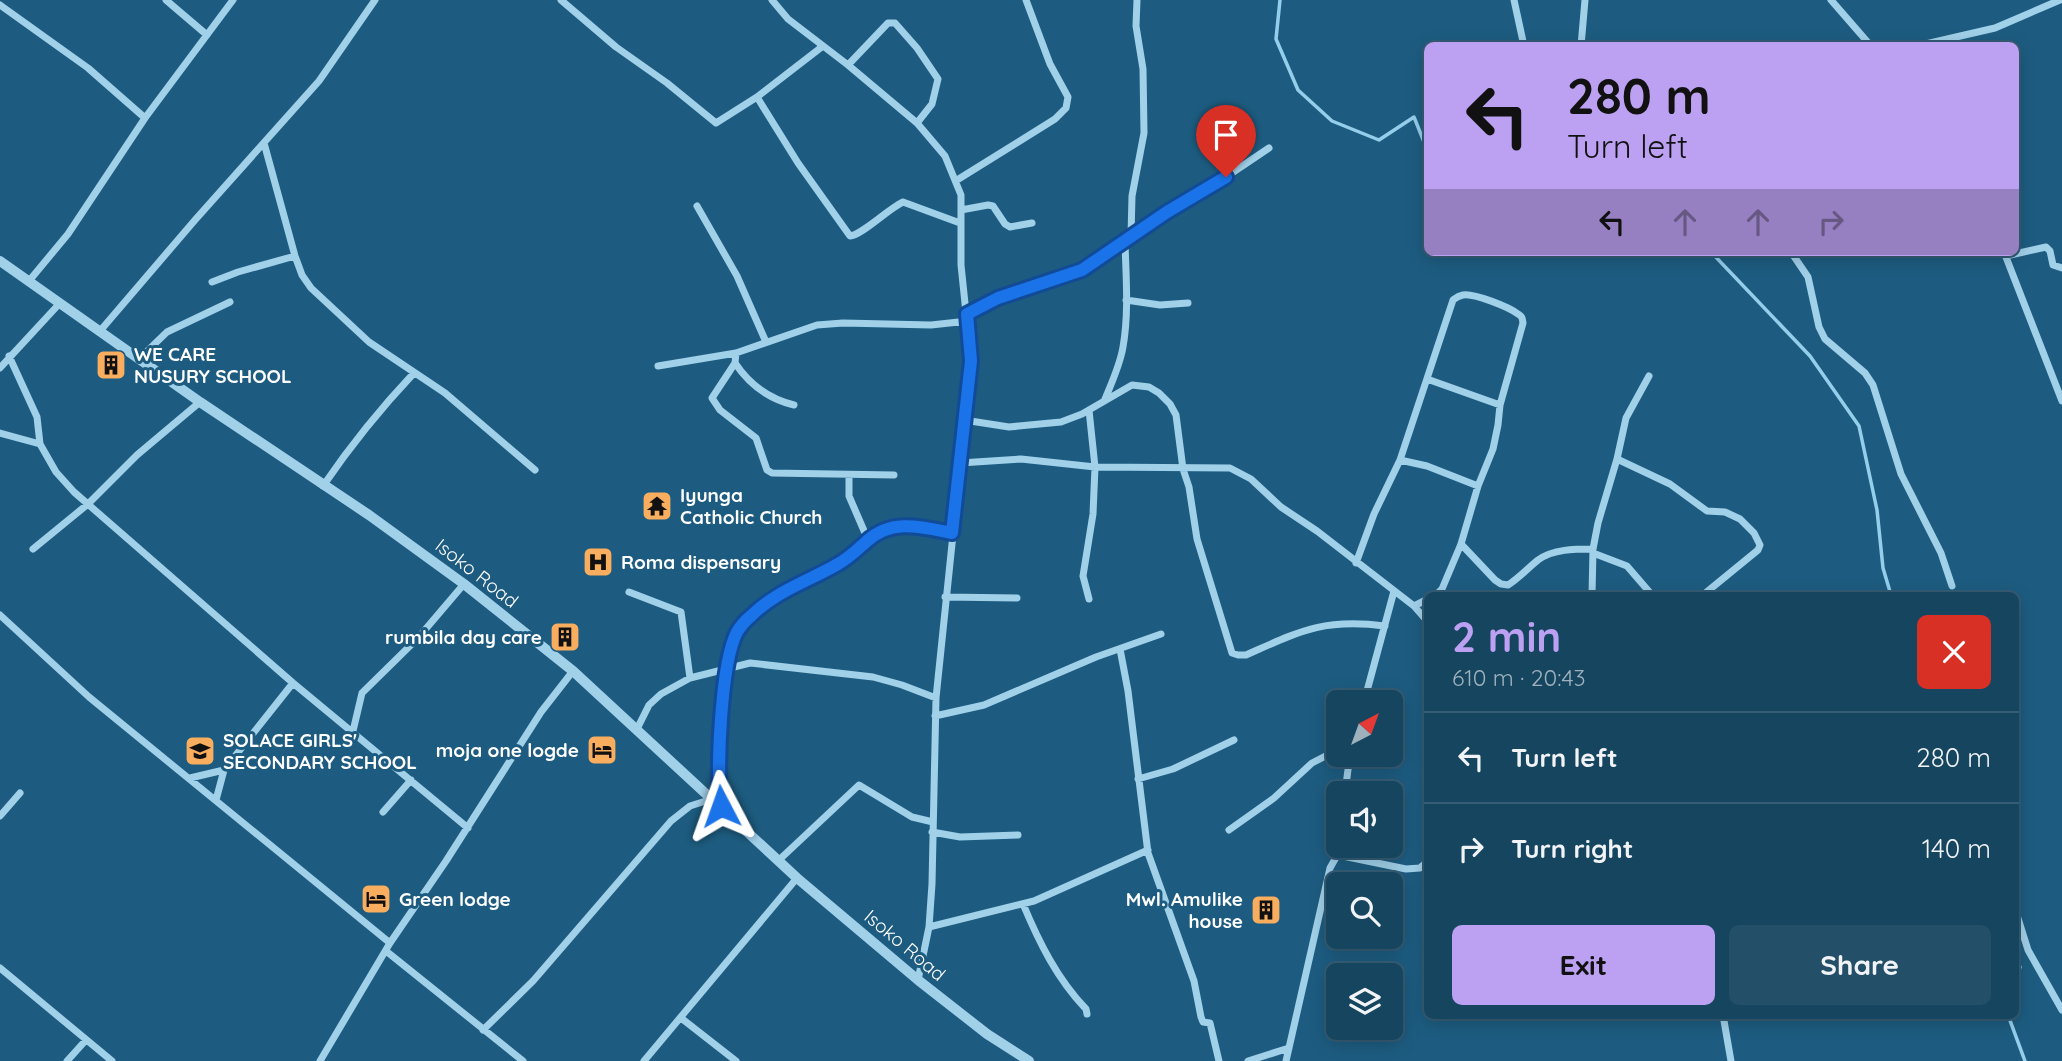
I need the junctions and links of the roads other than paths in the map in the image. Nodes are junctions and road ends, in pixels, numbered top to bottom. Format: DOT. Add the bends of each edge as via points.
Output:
graph roads {
  1 [pos="166,0"];
  2 [pos="233,0"];
  3 [pos="561,0"];
  4 [pos="772,0"];
  5 [pos="1026,0"];
  6 [pos="1137,0"];
  7 [pos="1514,0"];
  8 [pos="1585,0"];
  9 [pos="1831,0"];
  10 [pos="2060,0"];
  11 [pos="374,1"];
  12 [pos="0,5"];
  13 [pos="207,35"];
  14 [pos="1523,42"];
  15 [pos="1581,42"];
  16 [pos="1868,42"];
  17 [pos="1934,42"];
  18 [pos="823,47"];
  19 [pos="848,65"];
  20 [pos="757,97"];
  21 [pos="145,118"];
  22 [pos="917,123"];
  23 [pos="264,144"];
  24 [pos="1269,148"];
  25 [pos="957,180"];
  26 [pos="697,206"];
  27 [pos="961,210"];
  28 [pos="960,223"];
  29 [pos="1032,223"];
  30 [pos="1131,236"];
  31 [pos="1125,243"];
  32 [pos="2019,252"];
  33 [pos="295,256"];
  34 [pos="1794,256"];
  35 [pos="2006,256"];
  36 [pos="0,261"];
  37 [pos="2062,268"];
  38 [pos="29,281"];
  39 [pos="212,282"];
  40 [pos="1126,300"];
  41 [pos="230,302"];
  42 [pos="60,303"];
  43 [pos="1188,303"];
  44 [pos="967,317"];
  45 [pos="100,331"];
  46 [pos="766,342"];
  47 [pos="736,353"];
  48 [pos="9,356"];
  49 [pos="139,359"];
  50 [pos="735,363"];
  51 [pos="658,366"];
  52 [pos="0,368"];
  53 [pos="414,373"];
  54 [pos="1649,376"];
  55 [pos="1427,379"];
  56 [pos="1105,399"];
  57 [pos="2062,401"];
  58 [pos="200,402"];
  59 [pos="794,405"];
  60 [pos="1500,405"];
  61 [pos="1089,410"];
  62 [pos="964,420"];
  63 [pos="0,433"];
  64 [pos="40,444"];
  65 [pos="1617,459"];
  66 [pos="1401,460"];
  67 [pos="960,463"];
  68 [pos="1095,467"];
  69 [pos="1183,469"];
  70 [pos="536,470"];
  71 [pos="894,475"];
  72 [pos="849,476"];
  73 [pos="323,486"];
  74 [pos="1478,486"];
  75 [pos="88,505"];
  76 [pos="952,533"];
  77 [pos="868,540"];
  78 [pos="1461,544"];
  79 [pos="33,549"];
  80 [pos="1593,551"];
  81 [pos="1356,563"];
  82 [pos="464,584"];
  83 [pos="1952,586"];
  84 [pos="1394,591"];
  85 [pos="629,592"];
  86 [pos="1439,592"];
  87 [pos="1592,592"];
  88 [pos="1649,592"];
  89 [pos="1707,592"];
  90 [pos="945,597"];
  91 [pos="1017,598"];
  92 [pos="1089,599"];
  93 [pos="1424,601"];
  94 [pos="1414,606"];
  95 [pos="0,615"];
  96 [pos="1424,617"];
  97 [pos="1385,626"];
  98 [pos="1161,634"];
  99 [pos="1120,649"];
  100 [pos="728,667"];
  101 [pos="573,671"];
  102 [pos="690,678"];
  103 [pos="293,682"];
  104 [pos="1367,690"];
  105 [pos="936,698"];
  106 [pos="935,716"];
  107 [pos="637,729"];
  108 [pos="353,731"];
  109 [pos="1234,740"];
  110 [pos="1326,756"];
  111 [pos="224,770"];
  112 [pos="190,778"];
  113 [pos="1138,779"];
  114 [pos="411,780"];
  115 [pos="20,793"];
  116 [pos="216,800"];
  117 [pos="717,802"];
  118 [pos="383,812"];
  119 [pos="0,816"];
  120 [pos="933,822"];
  121 [pos="468,828"];
  122 [pos="1229,830"];
  123 [pos="932,832"];
  124 [pos="1018,835"];
  125 [pos="1148,850"];
  126 [pos="1336,858"];
  127 [pos="1353,858"];
  128 [pos="779,860"];
  129 [pos="1424,864"];
  130 [pos="797,878"];
  131 [pos="1023,904"];
  132 [pos="2019,922"];
  133 [pos="929,927"];
  134 [pos="388,947"];
  135 [pos="0,968"];
  136 [pos="918,980"];
  137 [pos="2062,1010"];
  138 [pos="1087,1014"];
  139 [pos="681,1018"];
  140 [pos="1724,1019"];
  141 [pos="483,1030"];
  142 [pos="86,1040"];
  143 [pos="1289,1048"];
  144 [pos="324,1060"];
  145 [pos="67,1061"];
  146 [pos="112,1061"];
  147 [pos="523,1061"];
  148 [pos="644,1061"];
  149 [pos="736,1061"];
  150 [pos="1029,1061"];
  151 [pos="1219,1061"];
  152 [pos="1248,1061"];
  153 [pos="1286,1061"];
  154 [pos="1731,1061"];
  1 -- 13 [label="street"];
  2 -- 13 [label="street"];
  3 -- 20 [label="street" via="714,122"];
  4 -- 18 [label="street"];
  5 -- 25 [label="street" via="1068,97 1066,108 1055,120"];
  6 -- 30 [label="street" via="1144,132 1132,196"];
  7 -- 14 [label="street"];
  8 -- 15 [label="street"];
  9 -- 16 [label="street"];
  10 -- 17 [label="street" via="1995,28"];
  11 -- 23 [label="street" via="331,65"];
  12 -- 21 [label="street" via="88,68"];
  13 -- 21 [label="street"];
  18 -- 19 [label="street"];
  18 -- 20 [label="street"];
  19 -- 22 [label="street"];
  19 -- 22 [label="street" via="888,23 895,23 938,79 932,104"];
  20 -- 28 [label="street" via="850,236 903,202"];
  21 -- 38 [label="street" via="68,234"];
  22 -- 25 [label="street" via="946,156"];
  23 -- 33 [label="street"];
  23 -- 45 [label="street"];
  24 -- 30 [label="street"];
  25 -- 27 [label="street"];
  26 -- 46 [label="street" via="737,276"];
  27 -- 28 [label="street"];
  27 -- 29 [label="street" via="988,205 1010,227"];
  28 -- 44 [label="street"];
  30 -- 31 [label="street"];
  31 -- 40 [label="street"];
  31 -- 44 [label="street" via="1071,276 998,298"];
  32 -- 37 [label="street" via="2046,247 2053,265"];
  33 -- 39 [label="street"];
  33 -- 53 [label="street" via="302,275 326,304"];
  34 -- 83 [label="street" via="1808,277 1825,339 1873,385 1900,474 1941,553"];
  35 -- 57 [label="street"];
  36 -- 38 [label="street, Isoko Road"];
  38 -- 42 [label="street, Isoko Road"];
  40 -- 43 [label="street"];
  40 -- 56 [label="street" via="1123,349"];
  41 -- 49 [label="street" via="167,332"];
  42 -- 45 [label="street, Isoko Road"];
  42 -- 48 [label="street"];
  44 -- 46 [label="street" via="931,325 817,325"];
  44 -- 62 [label="street" via="971,361"];
  45 -- 49 [label="street, Isoko Road"];
  46 -- 47 [label="street"];
  47 -- 50 [label="street"];
  47 -- 51 [label="street"];
  48 -- 52 [label="street"];
  48 -- 64 [label="street" via="37,417"];
  49 -- 58 [label="street, Isoko Road"];
  50 -- 59 [label="street" via="768,396"];
  50 -- 72 [label="street" via="712,398 756,438 767,470"];
  53 -- 70 [label="street" via="445,393"];
  53 -- 73 [label="street" via="377,412"];
  54 -- 65 [label="street" via="1626,418"];
  55 -- 60 [label="street"];
  55 -- 60 [label="street" via="1452,300 1459,295 1482,299 1516,312 1523,323"];
  55 -- 66 [label="street"];
  56 -- 61 [label="street"];
  56 -- 69 [label="street" via="1139,384 1159,393 1176,415"];
  58 -- 73 [label="street, Isoko Road"];
  58 -- 75 [label="street" via="137,455"];
  60 -- 74 [label="street" via="1493,449"];
  61 -- 62 [label="street" via="1061,422 1009,427"];
  61 -- 68 [label="street"];
  62 -- 67 [label="street"];
  63 -- 64 [label="street"];
  64 -- 75 [label="street" via="62,481"];
  65 -- 80 [label="street"];
  65 -- 89 [label="street" via="1670,484 1707,511 1734,516 1758,538 1758,550"];
  66 -- 74 [label="street"];
  66 -- 81 [label="street"];
  67 -- 68 [label="street" via="1021,459"];
  67 -- 76 [label="street"];
  68 -- 69 [label="street"];
  68 -- 92 [label="street" via="1083,579"];
  69 -- 81 [label="street" via="1239,471"];
  69 -- 97 [label="street" via="1197,539 1232,653 1246,655 1324,624"];
  71 -- 72 [label="street"];
  72 -- 77 [label="street" via="849,496"];
  73 -- 82 [label="street, Isoko Road"];
  74 -- 78 [label="street"];
  75 -- 79 [label="street"];
  75 -- 103 [label="street"];
  76 -- 77 [label="street" via="894,525"];
  76 -- 90 [label="street"];
  77 -- 100 [label="street" via="849,557 781,593 751,616 737,633"];
  78 -- 80 [label="street" via="1495,580 1508,585 1548,555"];
  78 -- 86 [label="street"];
  80 -- 87 [label="street"];
  80 -- 88 [label="street" via="1627,566"];
  81 -- 84 [label="street"];
  82 -- 101 [label="street, Isoko Road"];
  82 -- 108 [label="street" via="362,693"];
  84 -- 94 [label="street"];
  84 -- 97 [label="street"];
  85 -- 102 [label="street" via="681,612"];
  90 -- 91 [label="street"];
  90 -- 105 [label="street"];
  93 -- 94 [label="street"];
  94 -- 96 [label="street"];
  95 -- 112 [label="street" via="89,697"];
  97 -- 104 [label="street"];
  98 -- 99 [label="street"];
  99 -- 106 [label="street" via="984,705"];
  99 -- 113 [label="street"];
  100 -- 102 [label="street"];
  100 -- 105 [label="street" via="773,664 854,674"];
  100 -- 117 [label="street"];
  101 -- 107 [label="street, Isoko Road"];
  101 -- 121 [label="street" via="541,712"];
  102 -- 107 [label="street" via="649,705"];
  103 -- 108 [label="street"];
  103 -- 111 [label="street"];
  105 -- 106 [label="street"];
  106 -- 120 [label="street"];
  107 -- 117 [label="street, Isoko Road"];
  108 -- 114 [label="street"];
  109 -- 113 [label="street" via="1173,769"];
  110 -- 122 [label="street"];
  111 -- 112 [label="street"];
  111 -- 116 [label="street"];
  112 -- 116 [label="street"];
  113 -- 125 [label="street"];
  114 -- 118 [label="street"];
  114 -- 121 [label="street"];
  115 -- 119 [label="street"];
  116 -- 134 [label="street"];
  117 -- 128 [label="street, Isoko Road"];
  117 -- 141 [label="street" via="690,806 671,821 533,981"];
  120 -- 123 [label="street"];
  120 -- 128 [label="street" via="912,817 859,785"];
  121 -- 134 [label="street"];
  123 -- 124 [label="street"];
  123 -- 133 [label="street"];
  125 -- 131 [label="street"];
  125 -- 151 [label="street" via="1194,981 1200,1017 1210,1023"];
  126 -- 143 [label="street" via="1330,868"];
  127 -- 129 [label="street" via="1406,869"];
  128 -- 130 [label="street, Isoko Road"];
  130 -- 136 [label="street, Isoko Road"];
  130 -- 139 [label="street"];
  131 -- 133 [label="street"];
  131 -- 138 [label="street" via="1039,941"];
  132 -- 137 [label="street" via="2028,950"];
  133 -- 136 [label="street"];
  134 -- 141 [label="street"];
  134 -- 144 [label="street"];
  135 -- 142 [label="street"];
  136 -- 150 [label="street, Isoko Road"];
  139 -- 148 [label="street"];
  139 -- 149 [label="street"];
  140 -- 154 [label="street"];
  141 -- 147 [label="street"];
  142 -- 145 [label="street"];
  142 -- 146 [label="street"];
  143 -- 152 [label="street"];
  143 -- 153 [label="street"];
}
